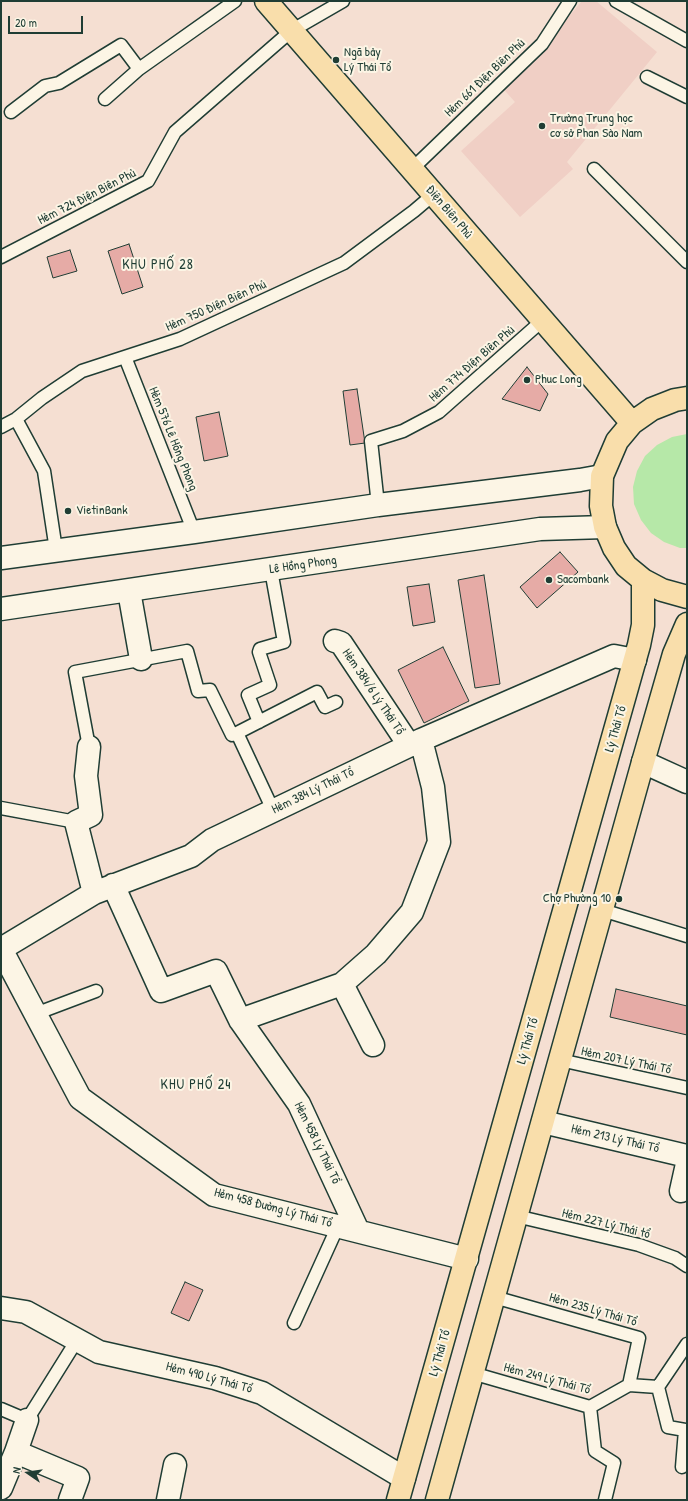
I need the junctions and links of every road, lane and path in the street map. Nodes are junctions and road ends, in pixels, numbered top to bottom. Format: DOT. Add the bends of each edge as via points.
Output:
graph roads {
  1 [pos="235,1"];
  2 [pos="266,1"];
  3 [pos="343,1"];
  4 [pos="570,1"];
  5 [pos="616,1"];
  6 [pos="291,31"];
  7 [pos="687,41"];
  8 [pos="139,70"];
  9 [pos="646,77"];
  10 [pos="687,97"];
  11 [pos="105,100"];
  12 [pos="11,112"];
  13 [pos="412,169"];
  14 [pos="594,169"];
  15 [pos="434,194"];
  16 [pos="1,257"];
  17 [pos="687,262"];
  18 [pos="543,320"];
  19 [pos="125,357"];
  20 [pos="687,398"];
  21 [pos="16,419"];
  22 [pos="632,423"];
  23 [pos="1,427"];
  24 [pos="602,476"];
  25 [pos="378,505"];
  26 [pos="605,528"];
  27 [pos="194,532"];
  28 [pos="56,550"];
  29 [pos="1,558"];
  30 [pos="271,570"];
  31 [pos="643,580"];
  32 [pos="129,591"];
  33 [pos="687,597"];
  34 [pos="1,609"];
  35 [pos="687,624"];
  36 [pos="335,641"];
  37 [pos="141,659"];
  38 [pos="635,660"];
  39 [pos="336,702"];
  40 [pos="259,722"];
  41 [pos="237,732"];
  42 [pos="415,742"];
  43 [pos="89,747"];
  44 [pos="643,762"];
  45 [pos="687,782"];
  46 [pos="1,808"];
  47 [pos="273,810"];
  48 [pos="76,822"];
  49 [pos="103,889"];
  50 [pos="602,910"];
  51 [pos="687,936"];
  52 [pos="1,949"];
  53 [pos="342,984"];
  54 [pos="96,991"];
  55 [pos="36,1014"];
  56 [pos="240,1020"];
  57 [pos="373,1045"];
  58 [pos="560,1060"];
  59 [pos="687,1088"];
  60 [pos="542,1122"];
  61 [pos="687,1156"];
  62 [pos="687,1164"];
  63 [pos="681,1191"];
  64 [pos="516,1216"];
  65 [pos="348,1229"];
  66 [pos="466,1259"];
  67 [pos="687,1266"];
  68 [pos="494,1296"];
  69 [pos="1,1308"];
  70 [pos="294,1323"];
  71 [pos="77,1340"];
  72 [pos="687,1344"];
  73 [pos="472,1373"];
  74 [pos="629,1385"];
  75 [pos="658,1387"];
  76 [pos="590,1407"];
  77 [pos="1,1409"];
  78 [pos="27,1420"];
  79 [pos="16,1452"];
  80 [pos="175,1465"];
  81 [pos="682,1467"];
  82 [pos="404,1478"];
  83 [pos="1,1488"];
  84 [pos="70,1500"];
  85 [pos="168,1500"];
  86 [pos="398,1500"];
  87 [pos="437,1500"];
  88 [pos="605,1500"];
  1 -- 8 [label="lane"];
  2 -- 6 [label="main road, Điện Biên Phủ"];
  3 -- 6 [label="lane, Hẻm 724 Điện Biên Phủ"];
  4 -- 13 [label="lane, Hẻm 661 Điện Biên Phủ" via="542,44"];
  5 -- 7 [label="lane"];
  6 -- 13 [label="main road, Điện Biên Phủ"];
  6 -- 16 [label="lane, Hẻm 724 Điện Biên Phủ" via="175,132 148,181"];
  8 -- 11 [label="lane"];
  8 -- 12 [label="lane" via="121,45 59,83 45,86"];
  9 -- 10 [label="lane"];
  13 -- 15 [label="main road, Điện Biên Phủ"];
  14 -- 17 [label="lane"];
  15 -- 18 [label="main road, Điện Biên Phủ"];
  15 -- 19 [label="lane, Hẻm 750 Điện Biên Phủ" via="344,263 180,339"];
  18 -- 22 [label="main road, Điện Biên Phủ"];
  18 -- 25 [label="lane, Hẻm 774 Điện Biên Phủ" via="439,412 403,431 371,441"];
  19 -- 21 [label="lane, Hẻm 750 Điện Biên Phủ" via="82,370"];
  19 -- 27 [label="lane, Hẻm 576 Lê Hồng Phong"];
  20 -- 22 [label="main road" via="652,409"];
  21 -- 23 [label="lane, Hẻm 750 Điện Biên Phủ"];
  21 -- 28 [label="lane" via="44,471"];
  22 -- 24 [label="main road" via="618,441"];
  24 -- 25 [label="street"];
  24 -- 26 [label="main road"];
  25 -- 27 [label="street"];
  26 -- 30 [label="street, Lê Hồng Phong" via="540,530"];
  26 -- 31 [label="main road" via="626,566"];
  27 -- 28 [label="street"];
  28 -- 29 [label="street"];
  30 -- 32 [label="street, Lê Hồng Phong"];
  30 -- 40 [label="lane" via="284,642 260,649 259,652 270,685 248,695"];
  31 -- 33 [label="main road" via="662,590"];
  31 -- 38 [label="main road, Lý Thái Tổ" via="643,625"];
  32 -- 34 [label="street, Lê Hồng Phong"];
  32 -- 37 [label="street"];
  35 -- 44 [label="main road" via="674,654"];
  36 -- 42 [label="street, Hẻm 384/6 Lý Thái Tổ" via="340,643"];
  37 -- 41 [label="lane" via="187,651 198,691 210,690 232,735"];
  37 -- 43 [label="lane" via="75,672"];
  38 -- 42 [label="street, Hẻm 384 Lý Thái Tổ" via="614,656"];
  38 -- 66 [label="main road, Lý Thái Tổ"];
  39 -- 40 [label="lane" via="325,707 317,692"];
  40 -- 41 [label="lane"];
  41 -- 47 [label="lane"];
  42 -- 47 [label="street, Hẻm 384 Lý Thái Tổ"];
  42 -- 53 [label="street" via="433,787 439,842 412,912 376,954"];
  43 -- 48 [label="street" via="86,776 91,815"];
  44 -- 45 [label="street"];
  44 -- 50 [label="main road"];
  46 -- 48 [label="lane"];
  47 -- 49 [label="street, Hẻm 384 Lý Thái Tổ" via="212,840 191,856"];
  48 -- 49 [label="street"];
  49 -- 52 [label="street, Hẻm 384 Lý Thái Tổ"];
  49 -- 56 [label="street, Hẻm 458 Lý Thái Tổ" via="161,990 216,971"];
  50 -- 51 [label="lane"];
  50 -- 58 [label="main road"];
  52 -- 55 [label="street, Hẻm 458 Đường Lý Thái Tổ"];
  53 -- 56 [label="street"];
  53 -- 57 [label="street"];
  54 -- 55 [label="lane"];
  55 -- 65 [label="street, Hẻm 458 Đường Lý Thái Tổ" via="80,1098 214,1195"];
  56 -- 65 [label="street, Hẻm 458 Lý Thái Tổ" via="299,1104"];
  58 -- 59 [label="lane, Hẻm 207 Lý Thái Tổ"];
  58 -- 60 [label="main road"];
  60 -- 61 [label="street, Hẻm 213 Lý Thái Tổ"];
  60 -- 64 [label="main road"];
  62 -- 63 [label="street"];
  64 -- 67 [label="lane, Hẻm 227 Lý Thái tổ" via="639,1245 675,1258"];
  64 -- 68 [label="main road"];
  65 -- 66 [label="street, Hẻm 458 Đường Lý Thái Tổ"];
  65 -- 70 [label="lane"];
  66 -- 82 [label="main road, Lý Thái Tổ"];
  68 -- 73 [label="main road"];
  68 -- 74 [label="lane, Hẻm 235 Lý Thái Tổ" via="639,1338"];
  69 -- 71 [label="street, Hẻm 490 Lý Thái Tổ" via="26,1312"];
  71 -- 78 [label="lane"];
  71 -- 82 [label="street, Hẻm 490 Lý Thái Tổ" via="99,1352 215,1378 262,1393"];
  72 -- 75 [label="lane"];
  73 -- 76 [label="lane, Hẻm 249 Lý Thái Tổ"];
  73 -- 87 [label="main road"];
  74 -- 75 [label="lane"];
  74 -- 76 [label="lane, Hẻm 249 Lý Thái Tổ"];
  75 -- 81 [label="lane" via="668,1427 685,1430"];
  76 -- 88 [label="lane" via="596,1452 614,1463"];
  77 -- 78 [label="lane"];
  78 -- 79 [label="street"];
  79 -- 83 [label="street"];
  79 -- 84 [label="street" via="78,1478"];
  80 -- 85 [label="street"];
  82 -- 86 [label="main road, Lý Thái Tổ"];
}
